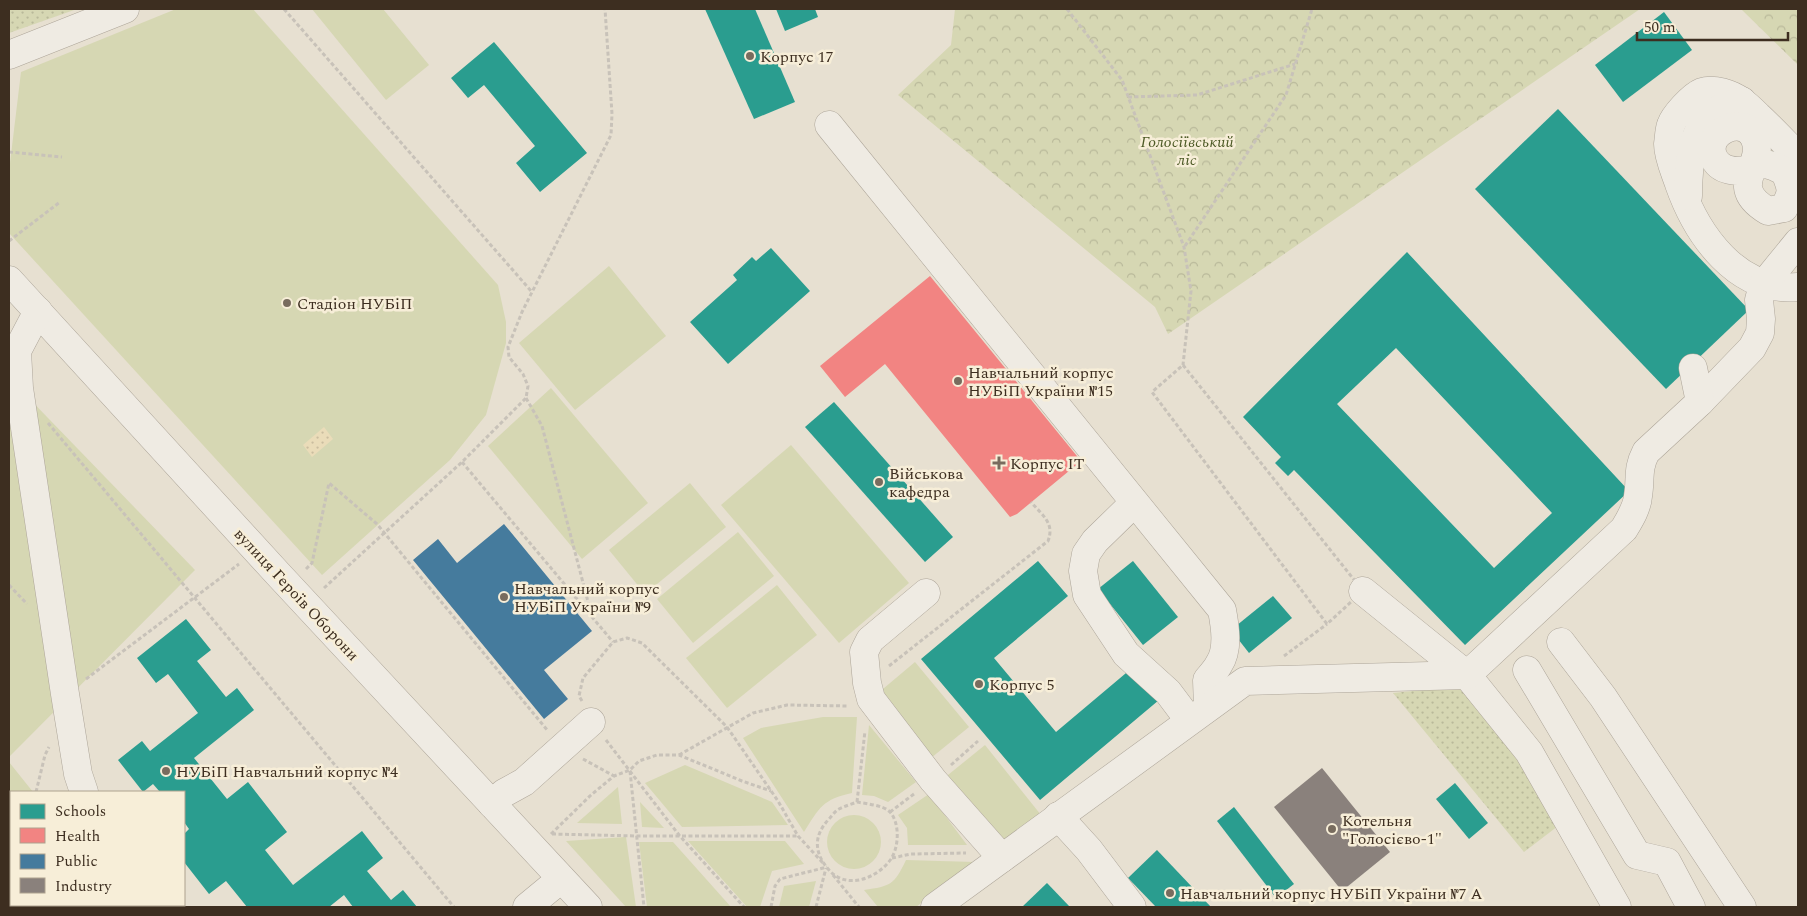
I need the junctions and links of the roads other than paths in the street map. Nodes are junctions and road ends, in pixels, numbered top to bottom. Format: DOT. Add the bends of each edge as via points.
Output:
graph roads {
  1 [pos="125,9"];
  2 [pos="9,55"];
  3 [pos="829,125"];
  4 [pos="1798,156"];
  5 [pos="1751,168"];
  6 [pos="1791,218"];
  7 [pos="1798,242"];
  8 [pos="1763,285"];
  9 [pos="1798,288"];
  10 [pos="12,289"];
  11 [pos="38,311"];
  12 [pos="1693,368"];
  13 [pos="1700,402"];
  14 [pos="1134,503"];
  15 [pos="1363,591"];
  16 [pos="926,593"];
  17 [pos="1562,642"];
  18 [pos="1526,670"];
  19 [pos="1467,675"];
  20 [pos="1199,714"];
  21 [pos="591,722"];
  22 [pos="84,791"];
  23 [pos="492,804"];
  24 [pos="1058,816"];
  25 [pos="998,854"];
  26 [pos="561,879"];
  27 [pos="527,907"];
  28 [pos="588,907"];
  29 [pos="935,907"];
  30 [pos="1132,907"];
  31 [pos="1617,907"];
  32 [pos="1691,907"];
  33 [pos="1742,907"];
  1 -- 2 [label="street"];
  3 -- 14 [label="street"];
  4 -- 8 [label="street" via="1742,101 1722,91 1702,92 1685,105 1671,124 1668,145 1672,165 1688,208 1704,235 1726,260 1742,274"];
  5 -- 6 [label="street" via="1762,164 1785,172 1792,187"];
  7 -- 8 [label="street"];
  8 -- 9 [label="street"];
  8 -- 13 [label="street" via="1759,300 1760,333 1752,348"];
  10 -- 11 [label="street, вулиця Героїв Оборони"];
  11 -- 22 [label="street" via="17,351 19,388 78,774"];
  11 -- 23 [label="street, вулиця Героїв Оборони"];
  12 -- 13 [label="street"];
  13 -- 19 [label="street" via="1646,452 1640,462 1634,513 1624,529"];
  14 -- 20 [label="street" via="1222,610 1226,628 1221,663 1207,680"];
  14 -- 20 [label="street" via="1086,554 1083,571 1087,594 1126,654 1168,692"];
  15 -- 19 [label="street"];
  16 -- 25 [label="street" via="870,640 864,652 869,697 933,780"];
  17 -- 33 [label="street" via="1603,697"];
  18 -- 32 [label="street" via="1637,855 1667,862"];
  19 -- 20 [label="street" via="1245,680"];
  19 -- 31 [label="street" via="1529,752"];
  20 -- 24 [label="street"];
  21 -- 23 [label="street" via="524,782"];
  23 -- 26 [label="street, вулиця Героїв Оборони"];
  24 -- 25 [label="street"];
  24 -- 30 [label="street" via="1089,850"];
  25 -- 29 [label="street"];
  26 -- 27 [label="street"];
  26 -- 28 [label="street, вулиця Героїв Оборони"];
}
